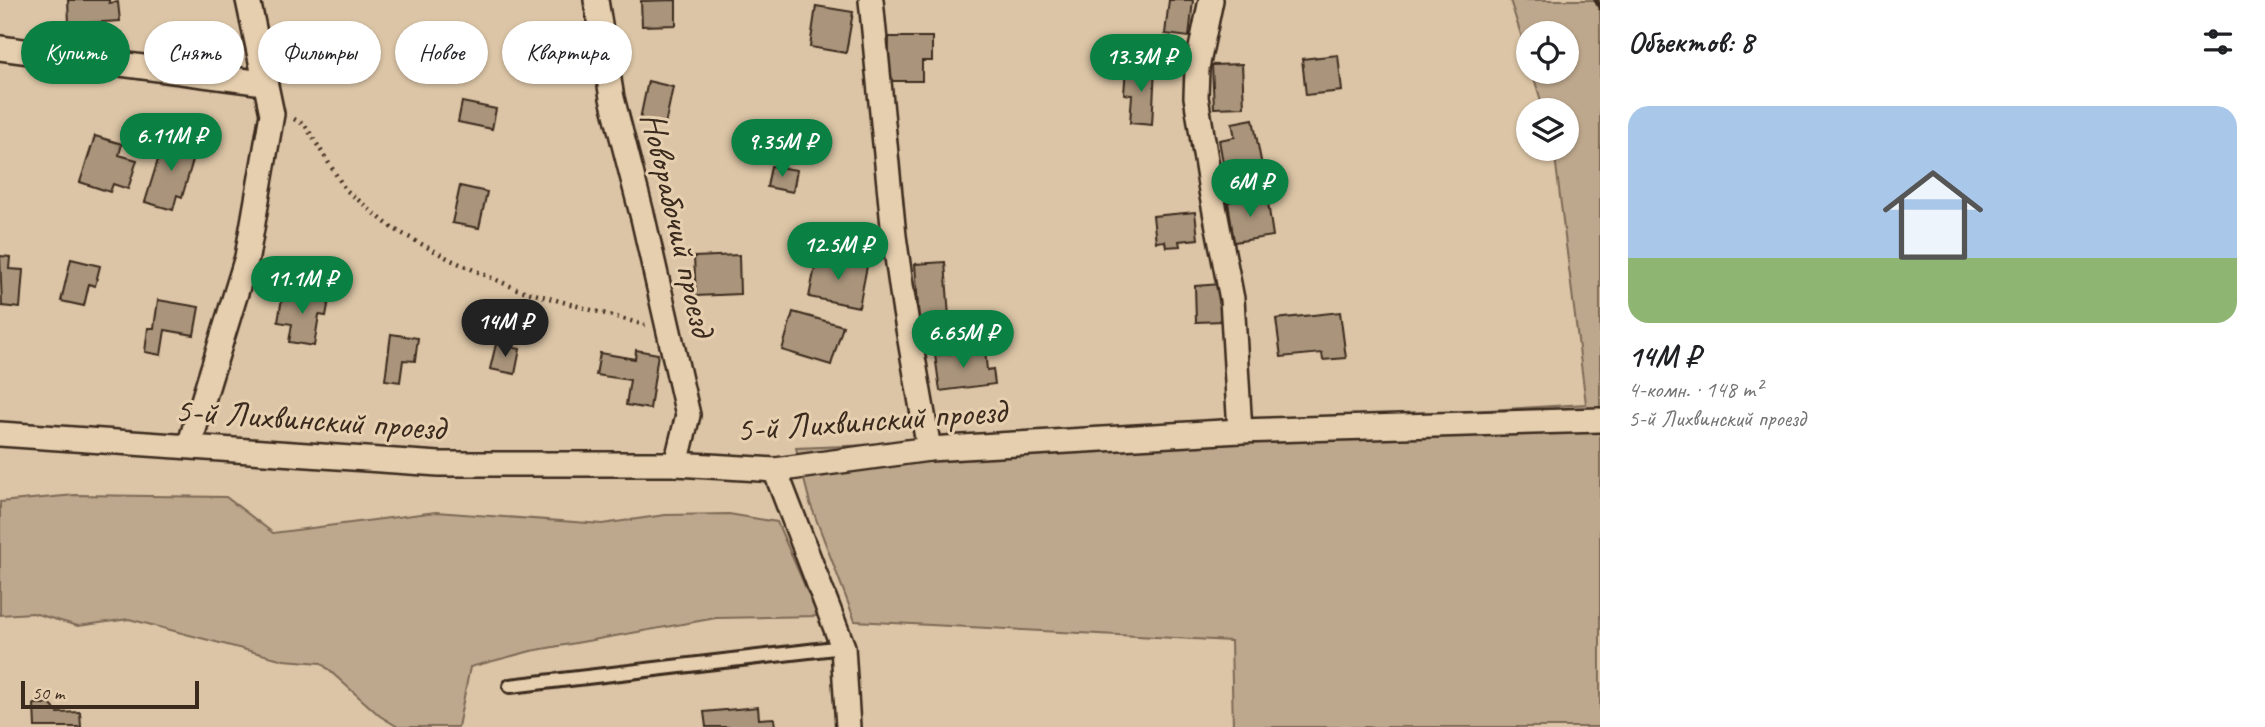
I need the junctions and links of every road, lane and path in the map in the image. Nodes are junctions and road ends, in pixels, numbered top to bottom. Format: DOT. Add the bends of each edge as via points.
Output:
graph roads {
  1 [pos="248,0"];
  2 [pos="596,0"];
  3 [pos="871,0"];
  4 [pos="1211,0"];
  5 [pos="0,48"];
  6 [pos="258,49"];
  7 [pos="258,83"];
  8 [pos="265,84"];
  9 [pos="272,114"];
  10 [pos="668,332"];
  11 [pos="1590,421"];
  12 [pos="1240,431"];
  13 [pos="0,434"];
  14 [pos="190,446"];
  15 [pos="929,449"];
  16 [pos="676,464"];
  17 [pos="775,470"];
  18 [pos="844,647"];
  19 [pos="510,686"];
  20 [pos="848,727"];
  1 -- 6 [label="street"];
  2 -- 10 [label="street, Новорабочий проезд" via="612,98"];
  3 -- 15 [label="street" via="894,236"];
  4 -- 12 [label="street" via="1196,97 1232,299"];
  5 -- 7 [label="street"];
  8 -- 9 [label="street"];
  9 -- 10 [label="path" via="303,123 345,189 398,231 517,289"];
  9 -- 14 [label="street" via="247,257"];
  10 -- 16 [label="street, Новорабочий проезд" via="688,415"];
  11 -- 12 [label="street, 5-й Лихвинский проезд"];
  12 -- 15 [label="street, 5-й Лихвинский проезд"];
  13 -- 14 [label="street, 5-й Лихвинский проезд"];
  14 -- 16 [label="street, 5-й Лихвинский проезд" via="439,464"];
  15 -- 17 [label="street, 5-й Лихвинский проезд"];
  16 -- 17 [label="street, 5-й Лихвинский проезд"];
  17 -- 18 [label="street"];
  18 -- 19 [label="lane"];
  18 -- 20 [label="street"];
}
